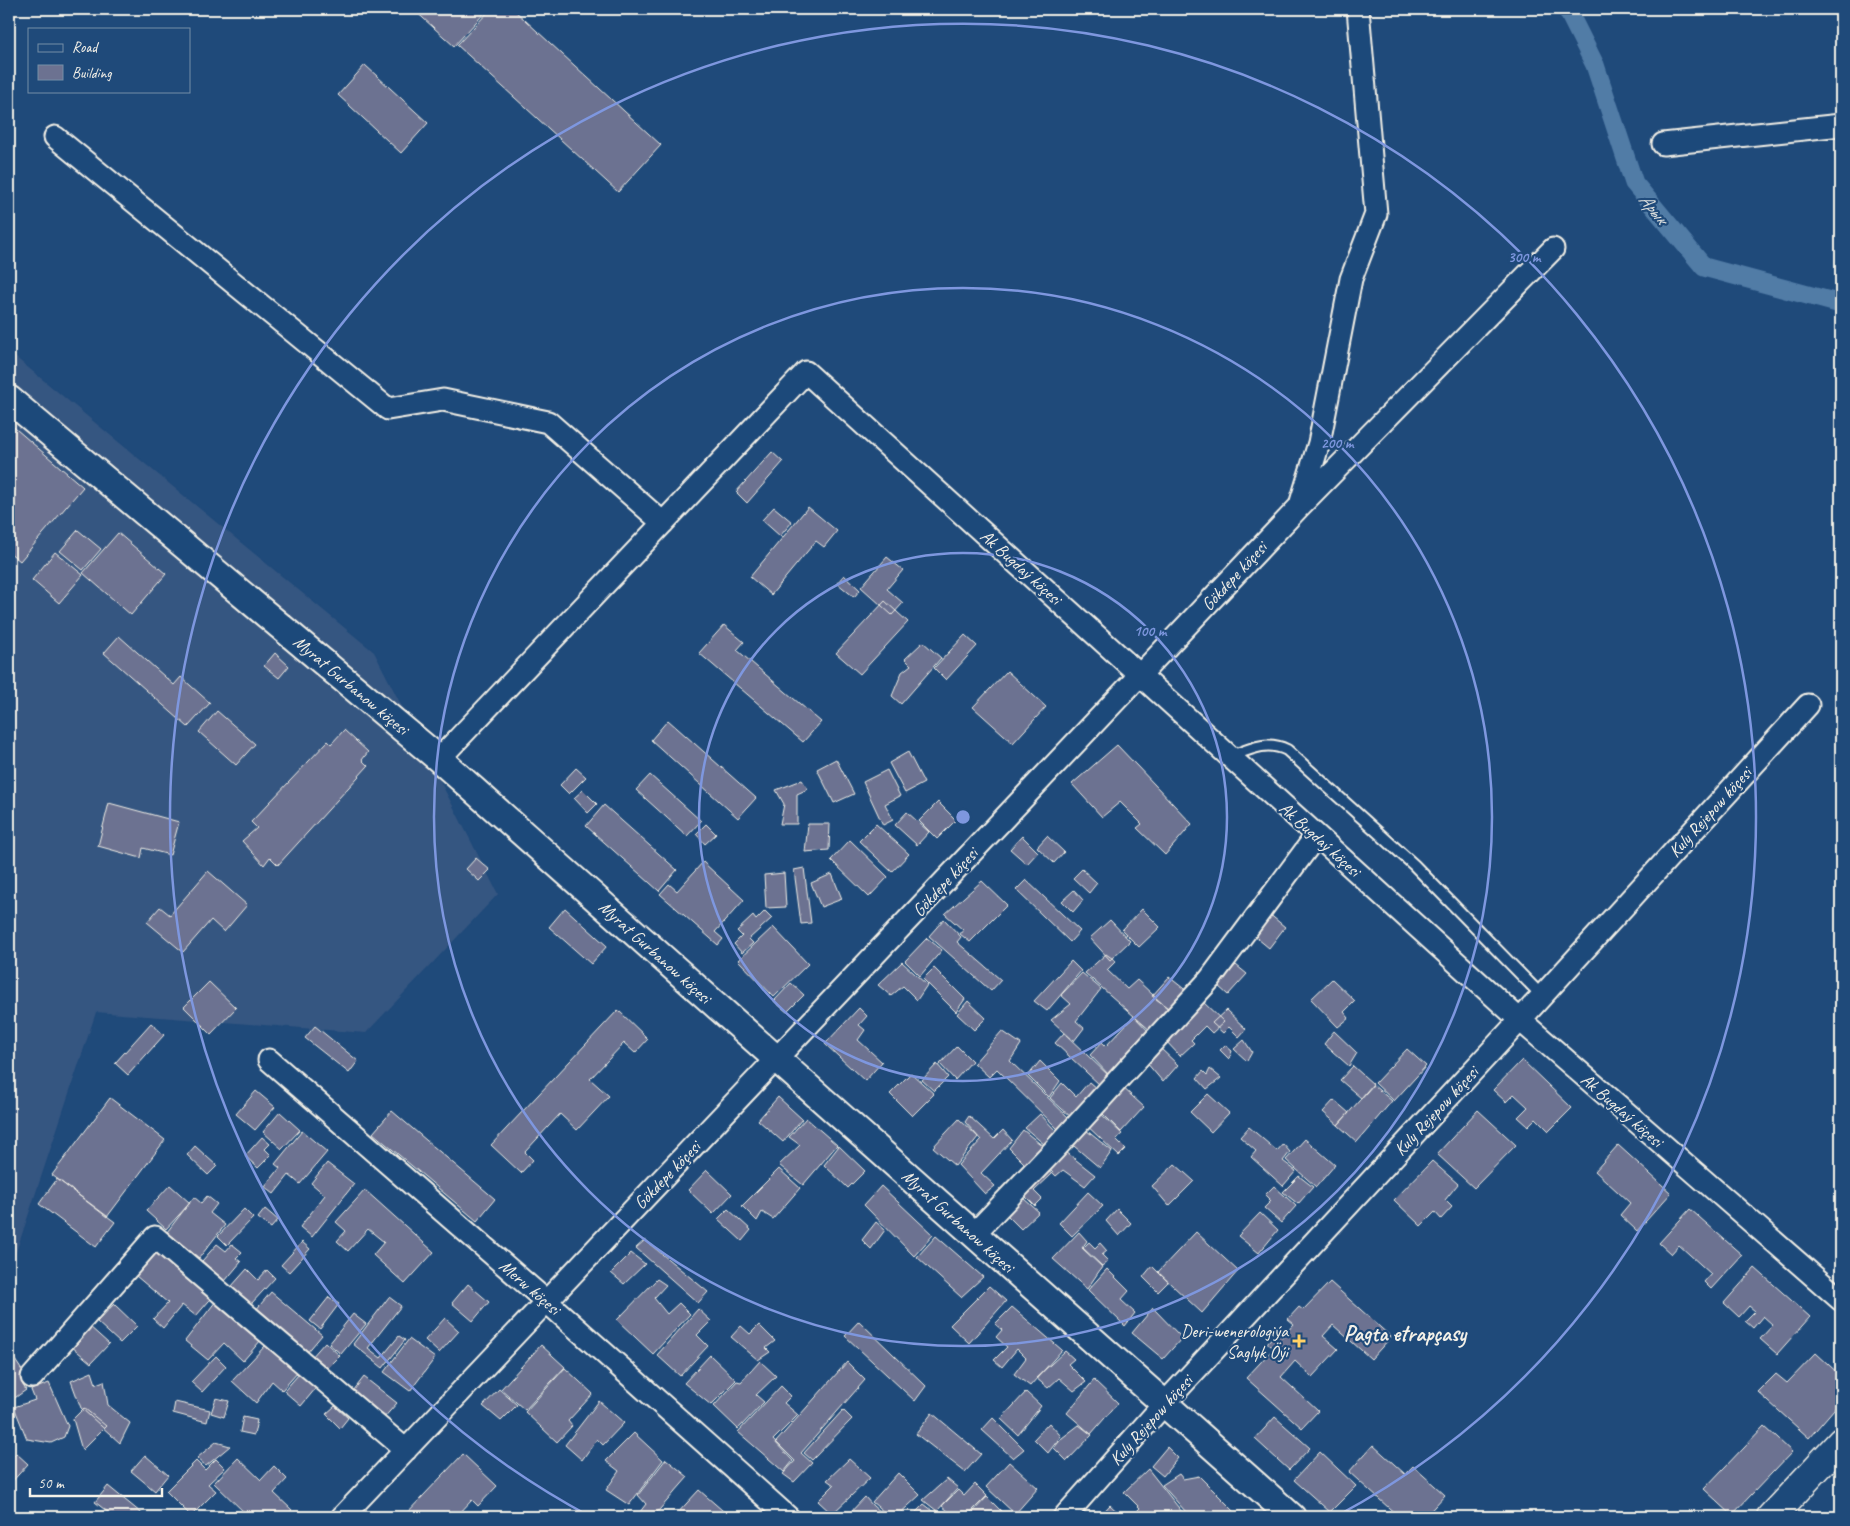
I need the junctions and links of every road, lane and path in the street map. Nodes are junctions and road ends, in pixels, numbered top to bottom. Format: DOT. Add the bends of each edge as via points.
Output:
graph roads {
  1 [pos="1358,9"];
  2 [pos="1841,125"];
  3 [pos="55,137"];
  4 [pos="1663,144"];
  5 [pos="1553,249"];
  6 [pos="9,399"];
  7 [pos="1300,506"];
  8 [pos="663,523"];
  9 [pos="1140,676"];
  10 [pos="1808,705"];
  11 [pos="1229,756"];
  12 [pos="439,759"];
  13 [pos="1316,836"];
  14 [pos="1542,996"];
  15 [pos="1520,1020"];
  16 [pos="269,1060"];
  17 [pos="776,1061"];
  18 [pos="973,1235"];
  19 [pos="546,1300"];
  20 [pos="1841,1300"];
  21 [pos="32,1377"];
  22 [pos="1164,1404"];
  23 [pos="1841,1442"];
  24 [pos="406,1450"];
  25 [pos="342,1517"];
  26 [pos="788,1517"];
  27 [pos="1064,1517"];
  28 [pos="1292,1517"];
  29 [pos="1771,1517"];
  1 -- 7 [label="street" via="1376,214 1352,280 1319,443"];
  2 -- 4 [label="street"];
  3 -- 8 [label="street" via="388,409 443,400 548,422"];
  5 -- 7 [label="street, Gökdepe köçesi"];
  6 -- 12 [label="street, Myrat Gurbanow köçesi"];
  7 -- 9 [label="street, Gökdepe köçesi"];
  8 -- 9 [label="street, Ak Bugdaý köçesi" via="806,372"];
  8 -- 12 [label="street"];
  9 -- 11 [label="street, Ak Bugdaý köçesi"];
  9 -- 17 [label="street, Gökdepe köçesi"];
  10 -- 14 [label="street, Kuly Rejepow köçesi"];
  11 -- 13 [label="street, Ak Bugdaý köçesi"];
  11 -- 14 [label="lane" via="1260,745 1275,745 1287,750 1414,865"];
  12 -- 17 [label="street, Myrat Gurbanow köçesi"];
  13 -- 15 [label="street, Ak Bugdaý köçesi"];
  13 -- 18 [label="street" via="1210,979"];
  14 -- 15 [label="street, Kuly Rejepow köçesi"];
  15 -- 20 [label="street, Ak Bugdaý köçesi"];
  15 -- 22 [label="street, Kuly Rejepow köçesi"];
  16 -- 19 [label="street, Merw köçesi"];
  17 -- 18 [label="street, Myrat Gurbanow köçesi"];
  17 -- 19 [label="street, Gökdepe köçesi"];
  18 -- 22 [label="street, Myrat Gurbanow köçesi"];
  19 -- 24 [label="street, Gökdepe köçesi"];
  19 -- 26 [label="street, Merw köçesi"];
  21 -- 24 [label="street" via="155,1237"];
  22 -- 27 [label="street, Kuly Rejepow köçesi"];
  22 -- 28 [label="street, Myrat Gurbanow köçesi"];
  23 -- 29 [label="main road"];
  24 -- 25 [label="street, Gökdepe köçesi"];
}
